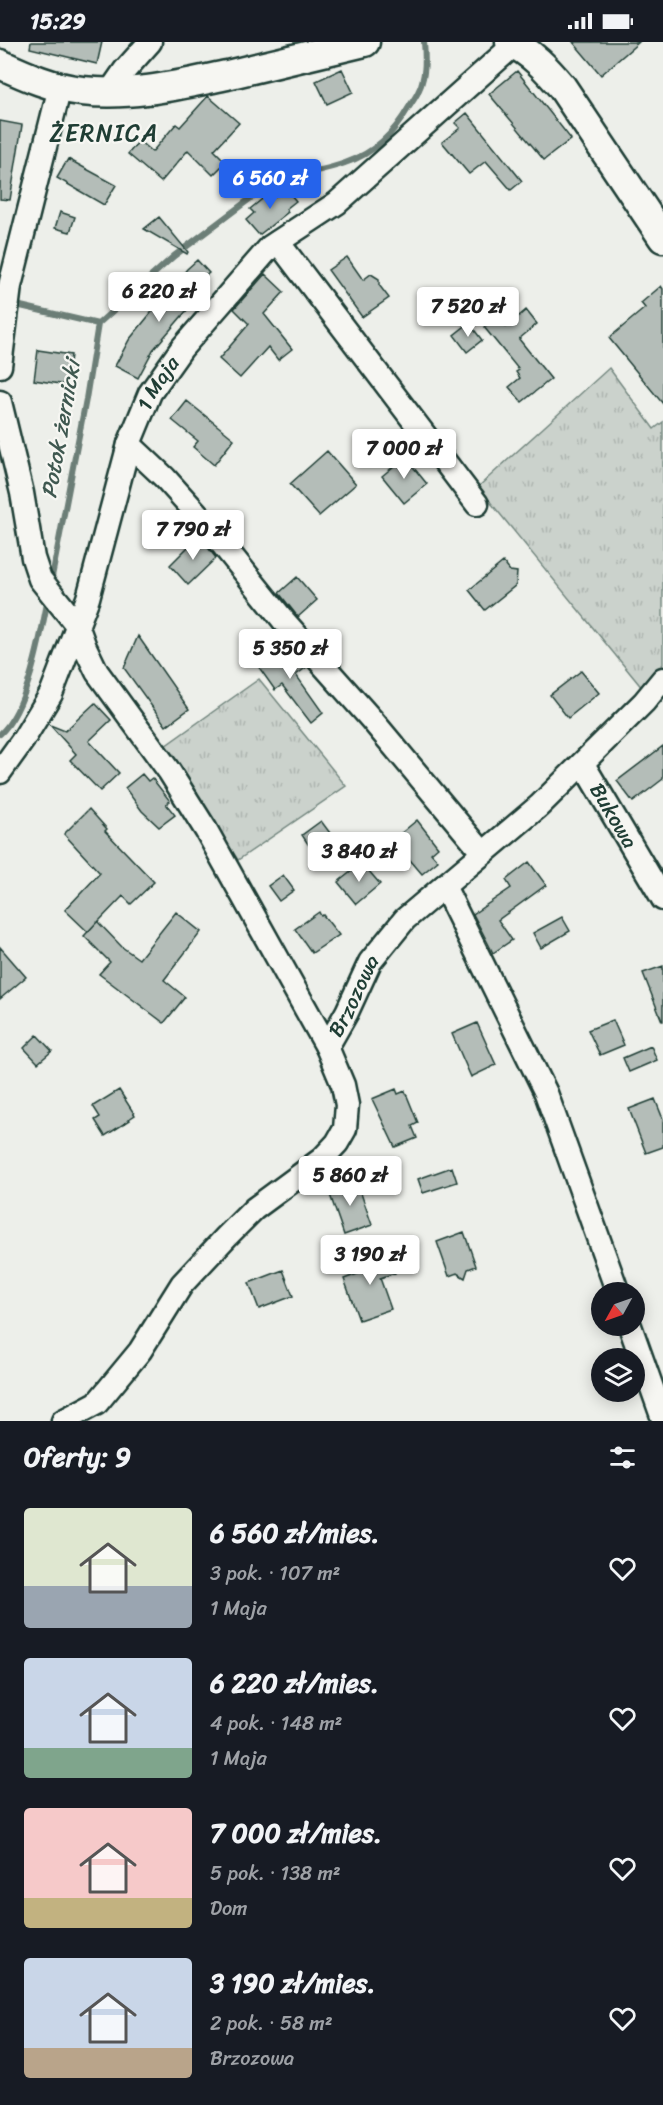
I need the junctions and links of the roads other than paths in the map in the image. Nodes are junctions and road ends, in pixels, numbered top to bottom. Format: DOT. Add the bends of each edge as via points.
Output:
graph roads {
  1 [pos="150,42"];
  2 [pos="365,42"];
  3 [pos="524,46"];
  4 [pos="0,64"];
  5 [pos="60,87"];
  6 [pos="109,93"];
  7 [pos="663,238"];
  8 [pos="278,242"];
  9 [pos="0,366"];
  10 [pos="0,402"];
  11 [pos="129,444"];
  12 [pos="477,504"];
  13 [pos="77,625"];
  14 [pos="663,679"];
  15 [pos="583,764"];
  16 [pos="0,772"];
  17 [pos="483,853"];
  18 [pos="444,886"];
  19 [pos="663,898"];
  20 [pos="327,1047"];
  21 [pos="614,1282"];
  22 [pos="634,1336"];
  23 [pos="663,1419"];
  24 [pos="63,1421"];
  1 -- 6 [label="street"];
  2 -- 6 [label="street" via="180,85"];
  3 -- 7 [label="street" via="573,104"];
  3 -- 8 [label="street, 1 Maja" via="337,203"];
  4 -- 5 [label="street"];
  5 -- 6 [label="street"];
  5 -- 9 [label="street" via="10,286"];
  8 -- 11 [label="street, 1 Maja" via="182,348 150,393"];
  8 -- 12 [label="street"];
  10 -- 13 [label="street" via="40,579"];
  11 -- 13 [label="street, 1 Maja" via="88,598"];
  11 -- 17 [label="street" via="202,519"];
  13 -- 16 [label="street, 1 Maja" via="51,694"];
  13 -- 20 [label="street" via="97,672 169,771 206,830"];
  14 -- 15 [label="street, Brzozowa"];
  15 -- 17 [label="street, Brzozowa"];
  15 -- 19 [label="street, Bukowa"];
  17 -- 18 [label="street, Brzozowa"];
  18 -- 20 [label="street, Brzozowa" via="405,919 370,962"];
  18 -- 21 [label="street" via="546,1093"];
  20 -- 24 [label="street, Brzozowa" via="343,1084 347,1105 345,1129 337,1143 322,1159 254,1209 226,1237 182,1284 140,1351 97,1403"];
  22 -- 23 [label="street"];
}
